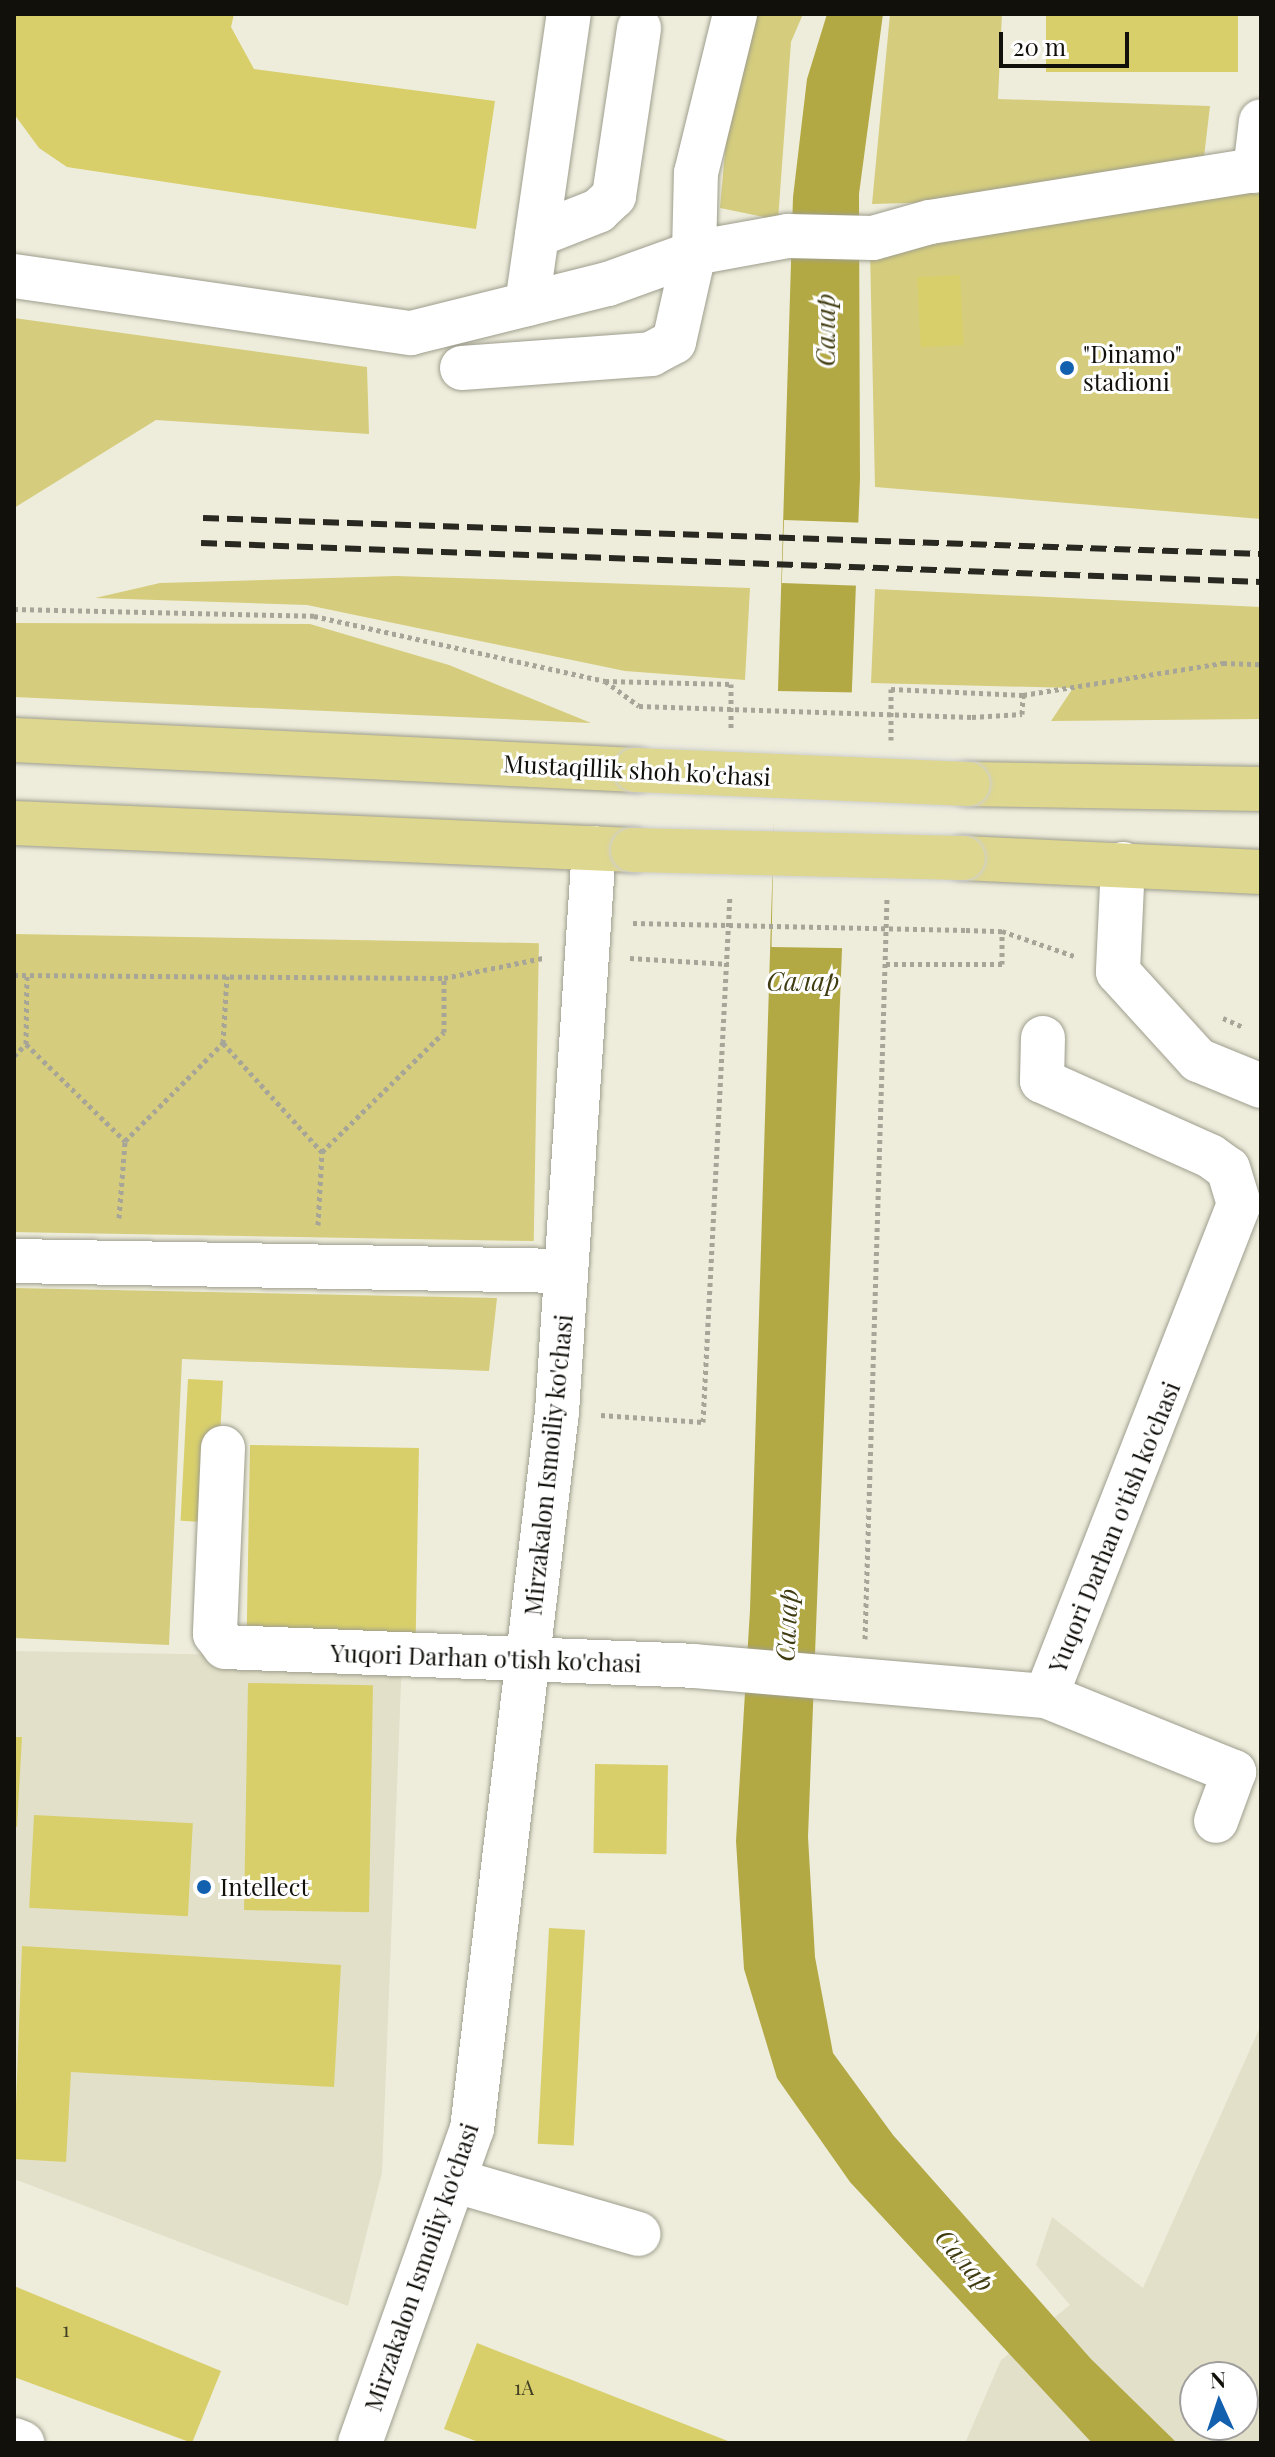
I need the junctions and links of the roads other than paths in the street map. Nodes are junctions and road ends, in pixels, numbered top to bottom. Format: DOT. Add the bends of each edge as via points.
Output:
graph roads {
  1 [pos="569,14"];
  2 [pos="735,14"];
  3 [pos="639,28"];
  4 [pos="1261,121"];
  5 [pos="1258,170"];
  6 [pos="537,235"];
  7 [pos="694,253"];
  8 [pos="14,276"];
  9 [pos="527,304"];
  10 [pos="462,368"];
  11 [pos="14,740"];
  12 [pos="1261,789"];
  13 [pos="14,823"];
  14 [pos="614,849"];
  15 [pos="1123,864"];
  16 [pos="1261,872"];
  17 [pos="1261,895"];
  18 [pos="1043,1038"];
  19 [pos="1261,1086"];
  20 [pos="14,1261"];
  21 [pos="566,1271"];
  22 [pos="223,1448"];
  23 [pos="528,1660"];
  24 [pos="1046,1696"];
  25 [pos="1216,1821"];
  26 [pos="456,2181"];
  27 [pos="638,2234"];
  28 [pos="14,2440"];
  29 [pos="22,2443"];
  30 [pos="360,2443"];
  1 -- 6 [label="street"];
  2 -- 7 [label="street" via="696,173"];
  3 -- 6 [label="street" via="614,196 598,211"];
  4 -- 5 [label="street"];
  5 -- 7 [label="street" via="930,222 873,238 788,236"];
  6 -- 9 [label="street"];
  7 -- 9 [label="street"];
  7 -- 10 [label="street" via="674,342 665,350"];
  8 -- 9 [label="street" via="411,333"];
  11 -- 12 [label="main road, Mustaqillik shoh ko'chasi, bridge" via="968,784"];
  13 -- 14 [label="main road"];
  14 -- 15 [label="main road, bridge"];
  14 -- 21 [label="street, Mirzakalon Ismoiliy ko'chasi"];
  15 -- 16 [label="main road"];
  15 -- 17 [label="main road"];
  15 -- 19 [label="street" via="1118,972 1198,1060"];
  18 -- 24 [label="street, Yuqori Darhan o'tish ko'chasi" via="1042,1081 1210,1156 1228,1169 1239,1204"];
  20 -- 21 [label="street"];
  21 -- 23 [label="street, Mirzakalon Ismoiliy ko'chasi" via="557,1412"];
  22 -- 23 [label="street, Yuqori Darhan o'tish ko'chasi" via="219,1643"];
  23 -- 24 [label="street, Yuqori Darhan o'tish ko'chasi" via="868,1678"];
  23 -- 26 [label="street, Mirzakalon Ismoiliy ko'chasi" via="472,2129"];
  24 -- 25 [label="street" via="1234,1772"];
  26 -- 27 [label="street"];
  26 -- 30 [label="street, Mirzakalon Ismoiliy ko'chasi"];
  28 -- 29 [label="street"];
}
